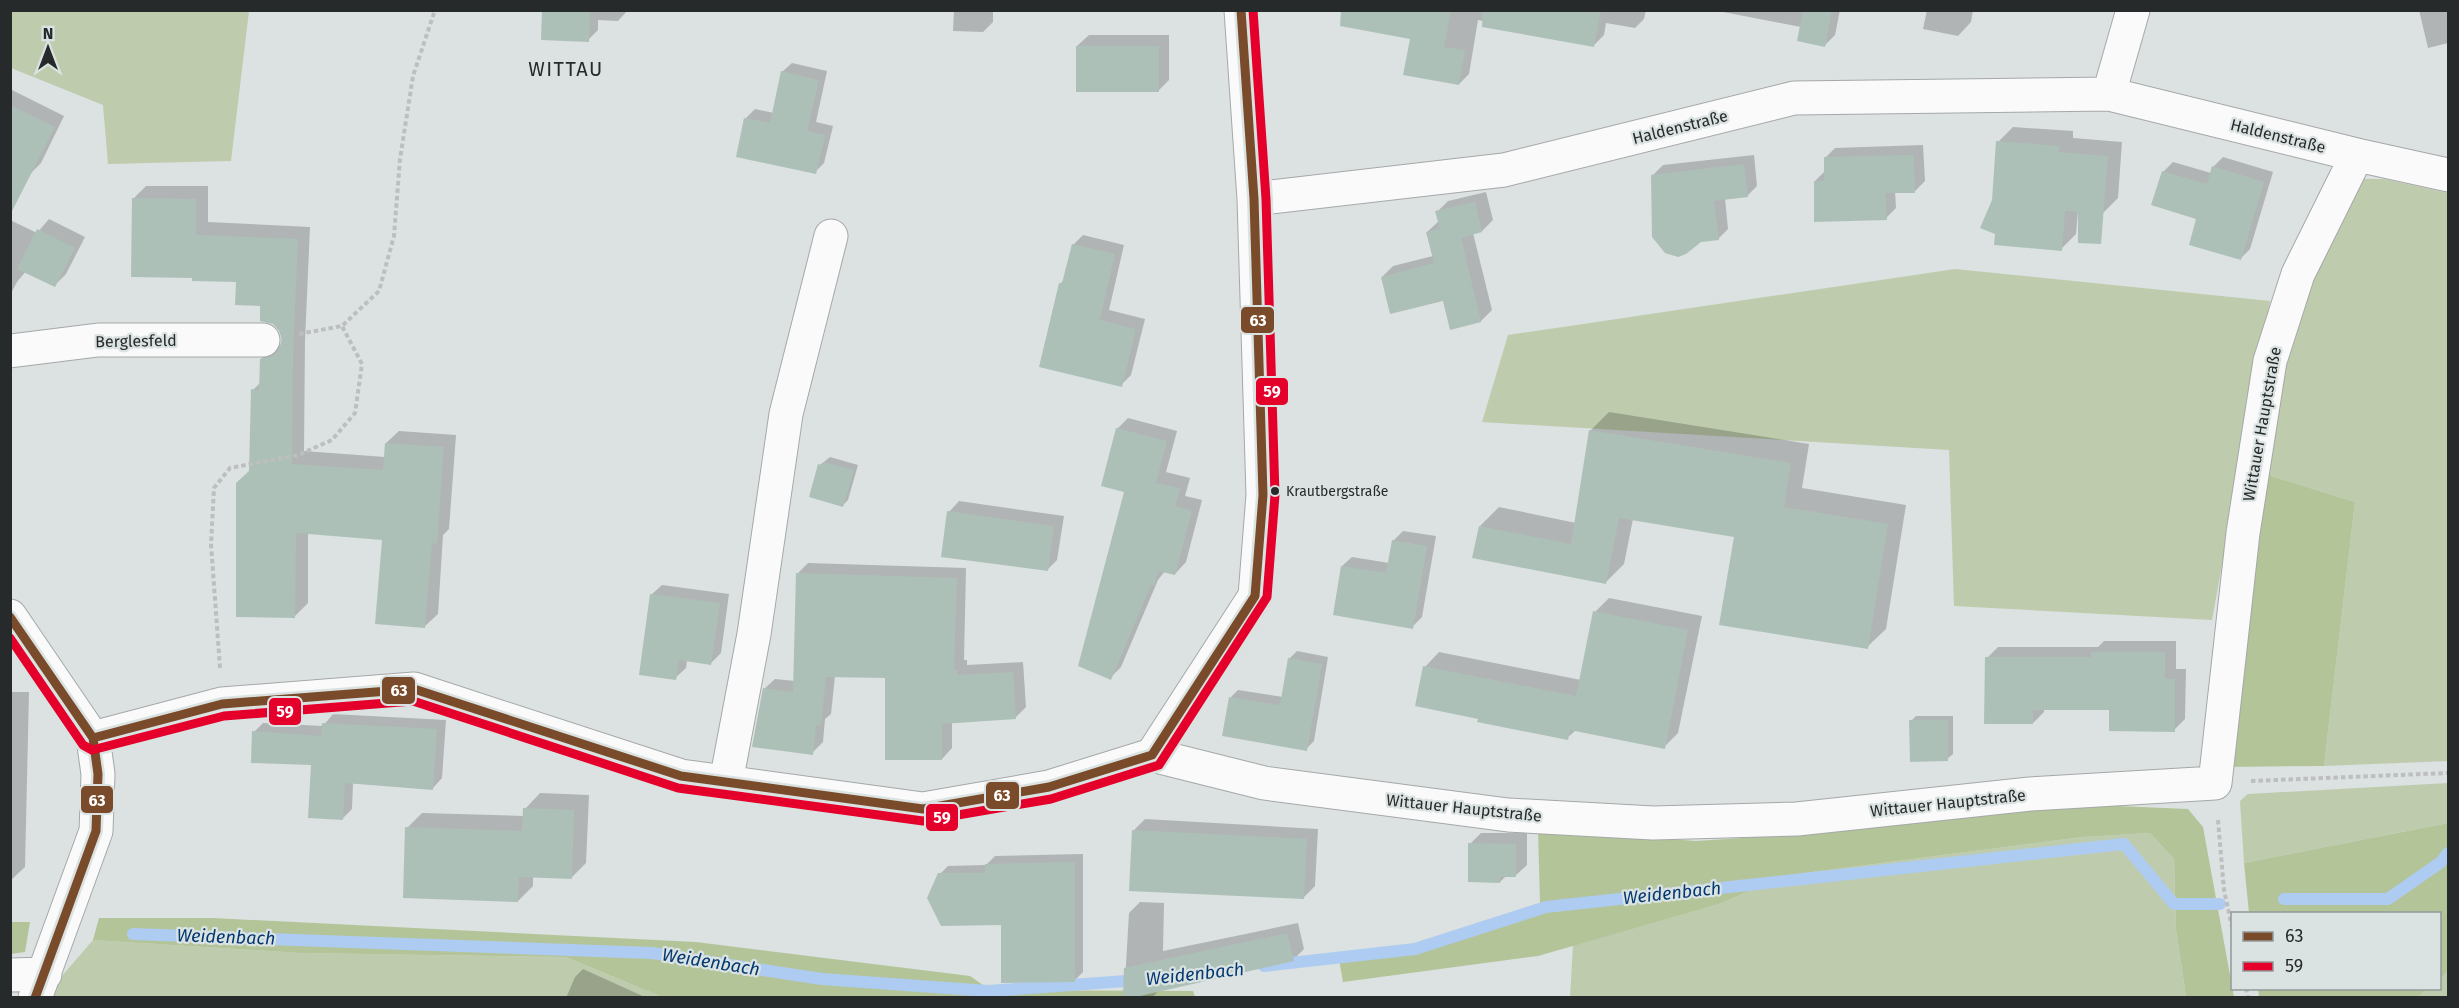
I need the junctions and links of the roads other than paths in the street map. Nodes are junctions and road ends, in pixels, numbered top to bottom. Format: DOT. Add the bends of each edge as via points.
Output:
graph roads {
  1 [pos="1241,10"];
  2 [pos="2133,10"];
  3 [pos="2109,94"];
  4 [pos="2357,155"];
  5 [pos="2448,175"];
  6 [pos="1254,198"];
  7 [pos="831,236"];
  8 [pos="263,340"];
  9 [pos="10,351"];
  10 [pos="10,616"];
  11 [pos="93,738"];
  12 [pos="1152,754"];
  13 [pos="726,782"];
  14 [pos="10,975"];
  15 [pos="40,986"];
  1 -- 6 [label="street"];
  2 -- 3 [label="street"];
  3 -- 4 [label="street, Haldenstraße"];
  3 -- 6 [label="street, Haldenstraße" via="1794,98 1504,170"];
  4 -- 5 [label="street, Haldenstraße"];
  4 -- 12 [label="street, Wittauer Hauptstraße" via="2298,274 2270,360 2243,533 2215,783 2030,794 1797,819 1653,823 1508,815 1264,783"];
  6 -- 12 [label="street" via="1263,495 1255,596"];
  7 -- 13 [label="street" via="786,414 754,634"];
  8 -- 9 [label="street, Berglesfeld" via="98,340"];
  10 -- 11 [label="street"];
  11 -- 13 [label="street" via="222,704 414,689 681,776"];
  11 -- 15 [label="street" via="98,774 96,831"];
  12 -- 13 [label="street" via="1048,787 923,809"];
  14 -- 15 [label="street"];
}
